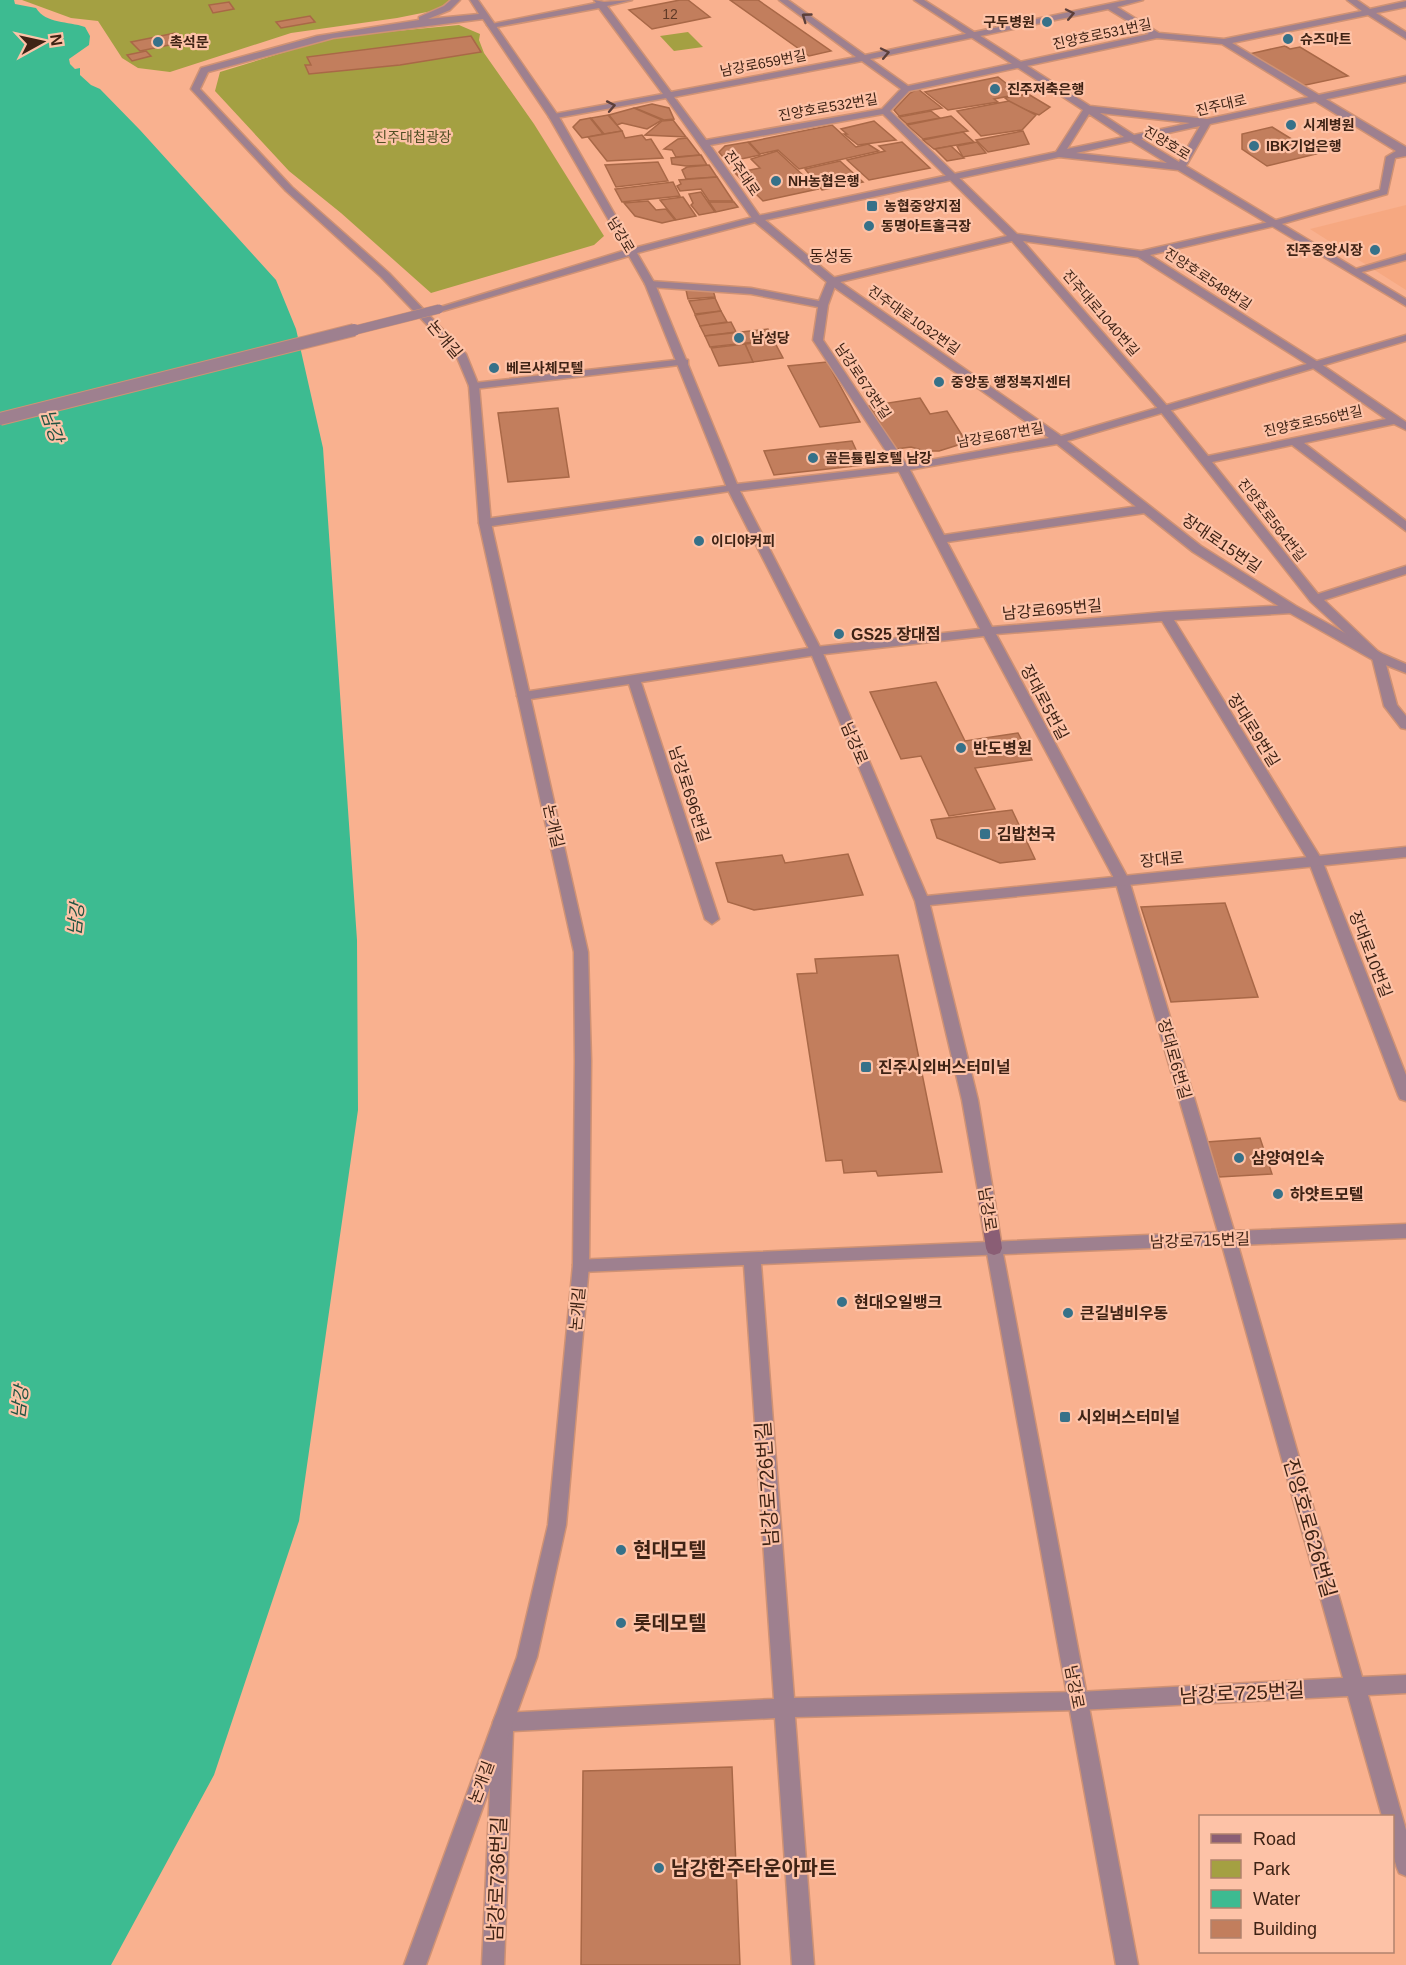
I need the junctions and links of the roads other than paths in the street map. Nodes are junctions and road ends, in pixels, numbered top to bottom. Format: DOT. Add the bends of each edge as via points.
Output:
graph roads {
  1 [pos="456,0"];
  2 [pos="474,0"];
  3 [pos="628,0"];
  4 [pos="783,0"];
  5 [pos="918,0"];
  6 [pos="1099,0"];
  7 [pos="1139,0"];
  8 [pos="1351,0"];
  9 [pos="600,3"];
  10 [pos="1406,4"];
  11 [pos="1110,6"];
  12 [pos="1368,11"];
  13 [pos="487,21"];
  14 [pos="363,31"];
  15 [pos="972,34"];
  16 [pos="1157,35"];
  17 [pos="1406,36"];
  18 [pos="1224,42"];
  19 [pos="863,58"];
  20 [pos="1018,66"];
  21 [pos="1406,79"];
  22 [pos="906,89"];
  23 [pos="669,95"];
  24 [pos="1315,98"];
  25 [pos="1088,109"];
  26 [pos="885,111"];
  27 [pos="554,117"];
  28 [pos="1207,122"];
  29 [pos="1134,139"];
  30 [pos="704,143"];
  31 [pos="1405,152"];
  32 [pos="1059,154"];
  33 [pos="1181,167"];
  34 [pos="952,176"];
  35 [pos="757,219"];
  36 [pos="1275,223"];
  37 [pos="1014,237"];
  38 [pos="631,252"];
  39 [pos="1141,254"];
  40 [pos="1406,257"];
  41 [pos="1354,271"];
  42 [pos="832,281"];
  43 [pos="650,284"];
  44 [pos="1406,303"];
  45 [pos="823,305"];
  46 [pos="1406,338"];
  47 [pos="684,362"];
  48 [pos="1314,364"];
  49 [pos="474,386"];
  50 [pos="1164,409"];
  51 [pos="0,419"];
  52 [pos="1395,420"];
  53 [pos="1406,427"];
  54 [pos="1059,440"];
  55 [pos="1293,440"];
  56 [pos="1206,460"];
  57 [pos="903,468"];
  58 [pos="733,488"];
  59 [pos="1145,508"];
  60 [pos="485,523"];
  61 [pos="1406,527"];
  62 [pos="940,540"];
  63 [pos="1406,570"];
  64 [pos="1315,599"];
  65 [pos="1292,609"];
  66 [pos="1165,616"];
  67 [pos="988,632"];
  68 [pos="816,651"];
  69 [pos="1378,657"];
  70 [pos="1406,669"];
  71 [pos="633,680"];
  72 [pos="524,696"];
  73 [pos="1406,700"];
  74 [pos="1396,713"];
  75 [pos="1406,725"];
  76 [pos="1406,852"];
  77 [pos="1315,860"];
  78 [pos="1122,880"];
  79 [pos="922,901"];
  80 [pos="711,919"];
  81 [pos="1406,1095"];
  82 [pos="987,1203"];
  83 [pos="1406,1231"];
  84 [pos="1228,1238"];
  85 [pos="994,1248"];
  86 [pos="752,1259"];
  87 [pos="581,1265"];
  88 [pos="1406,1684"];
  89 [pos="1355,1688"];
  90 [pos="1078,1701"];
  91 [pos="782,1708"];
  92 [pos="502,1722"];
  93 [pos="1391,1815"];
  94 [pos="1394,1824"];
  95 [pos="1406,1866"];
  96 [pos="415,1965"];
  97 [pos="493,1965"];
  98 [pos="802,1965"];
  99 [pos="1127,1965"];
  1 -- 14 [label="street" via="420,20"];
  2 -- 13 [label="street, 남강로"];
  3 -- 9 [label="street, 논개길"];
  19 -- 4 [label="street, one-way"];
  5 -- 15 [label="street, 진양호로"];
  6 -- 11 [label="street"];
  7 -- 11 [label="street, 남강로659번길"];
  8 -- 12 [label="street"];
  9 -- 13 [label="street, 논개길"];
  9 -- 23 [label="street"];
  10 -- 12 [label="street, 진양호로531번길"];
  15 -- 11 [label="street, 남강로659번길, one-way"];
  11 -- 16 [label="street"];
  12 -- 17 [label="street"];
  12 -- 18 [label="street, 진양호로531번길"];
  13 -- 14 [label="street, 논개길"];
  13 -- 27 [label="street, 남강로"];
  14 -- 49 [label="street, 논개길" via="302,42 204,70 195,88 289,189 445,335 461,354"];
  19 -- 15 [label="street, 남강로659번길, one-way"];
  15 -- 20 [label="street, 진양호로"];
  16 -- 18 [label="street, 진양호로531번길"];
  16 -- 20 [label="street, 진양호로531번길"];
  18 -- 24 [label="street"];
  19 -- 22 [label="street"];
  19 -- 23 [label="street, 남강로659번길"];
  20 -- 22 [label="street"];
  20 -- 25 [label="street, 진양호로"];
  21 -- 24 [label="street, 진주대로"];
  22 -- 26 [label="street, 진양호로532번길"];
  27 -- 23 [label="street, 남강로659번길, one-way"];
  23 -- 30 [label="street"];
  24 -- 28 [label="street, 진주대로"];
  24 -- 31 [label="street"];
  25 -- 28 [label="street"];
  25 -- 29 [label="street, 진양호로"];
  25 -- 32 [label="street"];
  26 -- 30 [label="street, 진양호로532번길"];
  26 -- 34 [label="street, 진주대로1040번길"];
  27 -- 38 [label="street, 남강로"];
  28 -- 29 [label="street, 진주대로"];
  28 -- 33 [label="street"];
  29 -- 32 [label="street, 진주대로"];
  29 -- 33 [label="street, 진양호로"];
  30 -- 35 [label="street, 진주대로"];
  31 -- 36 [label="street, 진양호로548번길" via="1391,157 1384,192"];
  32 -- 33 [label="street"];
  32 -- 34 [label="street, 진주대로"];
  33 -- 36 [label="street, 진양호로"];
  34 -- 35 [label="street, 진주대로"];
  34 -- 37 [label="street, 진주대로1040번길"];
  35 -- 38 [label="street, 진주대로"];
  35 -- 42 [label="street, 진주대로1032번길"];
  36 -- 39 [label="street, 진양호로548번길"];
  36 -- 41 [label="street, 진양호로"];
  37 -- 39 [label="street"];
  37 -- 42 [label="street"];
  37 -- 50 [label="street, 진주대로1040번길"];
  38 -- 43 [label="street, 남강로"];
  38 -- 51 [label="street, 진주대로, bridge" via="439,309"];
  39 -- 48 [label="street, 진양호로548번길"];
  40 -- 41 [label="street"];
  41 -- 44 [label="street, 진양호로"];
  42 -- 45 [label="street, 남강로673번길"];
  42 -- 54 [label="street, 진주대로1032번길"];
  43 -- 45 [label="street" via="751,291"];
  43 -- 47 [label="street, 남강로"];
  45 -- 57 [label="street, 남강로673번길" via="818,340"];
  46 -- 48 [label="street"];
  47 -- 49 [label="street"];
  47 -- 58 [label="street, 남강로"];
  48 -- 50 [label="street"];
  48 -- 52 [label="street, 진양호로556번길"];
  49 -- 60 [label="street, 논개길"];
  50 -- 54 [label="street"];
  50 -- 56 [label="street"];
  52 -- 53 [label="street"];
  52 -- 55 [label="street, 진양호로556번길"];
  54 -- 57 [label="street, 남강로687번길"];
  54 -- 59 [label="street, 장대로15번길"];
  55 -- 56 [label="street, 진양호로556번길"];
  55 -- 61 [label="street"];
  56 -- 64 [label="street, 진양호로564번길"];
  57 -- 58 [label="street, 남강로687번길"];
  57 -- 62 [label="street, 장대로5번길"];
  58 -- 60 [label="street"];
  58 -- 68 [label="street, 남강로"];
  59 -- 62 [label="street"];
  59 -- 65 [label="street, 장대로15번길" via="1197,549"];
  60 -- 72 [label="street, 논개길"];
  62 -- 67 [label="street, 장대로5번길"];
  63 -- 64 [label="street"];
  64 -- 69 [label="street, 진양호로564번길"];
  65 -- 66 [label="street, 남강로695번길"];
  65 -- 69 [label="street, 장대로15번길"];
  66 -- 67 [label="street, 남강로695번길"];
  66 -- 77 [label="street, 장대로9번길"];
  67 -- 68 [label="street, 남강로695번길"];
  67 -- 78 [label="street, 장대로5번길"];
  68 -- 71 [label="street"];
  68 -- 79 [label="street, 남강로"];
  69 -- 70 [label="street, 장대로15번길"];
  69 -- 74 [label="street"];
  71 -- 72 [label="street"];
  71 -- 80 [label="street, 남강로696번길"];
  72 -- 87 [label="street, 논개길" via="581,952"];
  73 -- 74 [label="street"];
  74 -- 75 [label="street"];
  76 -- 77 [label="street, 장대로"];
  77 -- 78 [label="street, 장대로"];
  77 -- 81 [label="street, 장대로10번길"];
  78 -- 79 [label="street, 장대로"];
  78 -- 84 [label="street, 장대로6번길"];
  79 -- 82 [label="street, 남강로" via="970,1100"];
  82 -- 85 [label="main road, 남강로"];
  83 -- 84 [label="street, 남강로715번길"];
  84 -- 85 [label="street, 남강로715번길"];
  84 -- 89 [label="street, 진양호로626번길"];
  85 -- 86 [label="street, 남강로715번길"];
  85 -- 90 [label="street, 남강로"];
  86 -- 87 [label="street, 남강로715번길"];
  86 -- 91 [label="street, 남강로726번길"];
  87 -- 92 [label="street, 논개길" via="557,1525 527,1657"];
  88 -- 89 [label="street, 남강로725번길"];
  89 -- 90 [label="street, 남강로725번길"];
  89 -- 93 [label="street, 진양호로626번길"];
  90 -- 91 [label="street"];
  90 -- 99 [label="street, 남강로"];
  91 -- 92 [label="street"];
  91 -- 98 [label="street, 남강로726번길"];
  92 -- 96 [label="street, 논개길"];
  92 -- 97 [label="street, 남강로736번길"];
  94 -- 95 [label="street, 진양호로626번길"];
}
